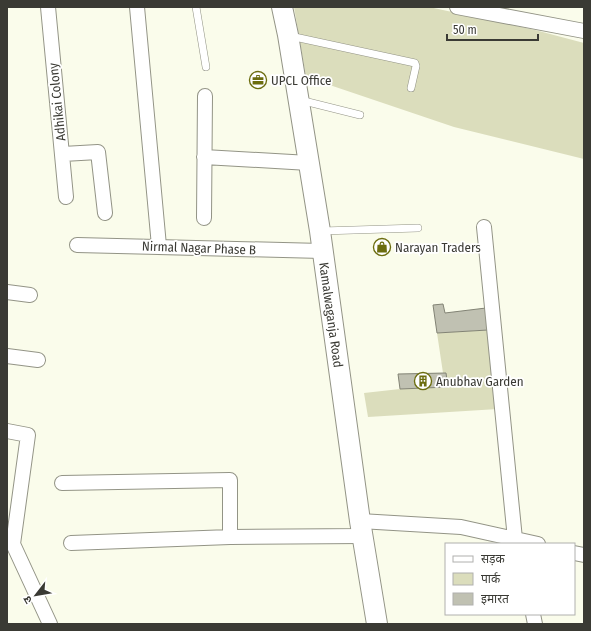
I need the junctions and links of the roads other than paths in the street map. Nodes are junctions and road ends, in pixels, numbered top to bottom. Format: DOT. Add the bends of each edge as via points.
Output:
graph roads {
  1 [pos="48,7"];
  2 [pos="137,7"];
  3 [pos="196,7"];
  4 [pos="282,7"];
  5 [pos="457,7"];
  6 [pos="584,31"];
  7 [pos="288,35"];
  8 [pos="206,67"];
  9 [pos="411,88"];
  10 [pos="205,96"];
  11 [pos="298,99"];
  12 [pos="360,115"];
  13 [pos="63,154"];
  14 [pos="204,157"];
  15 [pos="309,163"];
  16 [pos="66,196"];
  17 [pos="105,213"];
  18 [pos="204,218"];
  19 [pos="484,227"];
  20 [pos="418,228"];
  21 [pos="320,231"];
  22 [pos="77,245"];
  23 [pos="158,246"];
  24 [pos="322,251"];
  25 [pos="7,292"];
  26 [pos="30,295"];
  27 [pos="7,356"];
  28 [pos="38,360"];
  29 [pos="7,431"];
  30 [pos="62,483"];
  31 [pos="361,529"];
  32 [pos="230,537"];
  33 [pos="518,541"];
  34 [pos="71,543"];
  35 [pos="531,543"];
  36 [pos="50,624"];
  37 [pos="377,624"];
  1 -- 13 [label="street, Adhikai Colony"];
  2 -- 23 [label="street"];
  3 -- 8 [label="lane"];
  4 -- 7 [label="main road, Kamalwaganja Road"];
  5 -- 6 [label="street"];
  7 -- 9 [label="lane" via="414,63 416,66"];
  7 -- 11 [label="main road, Kamalwaganja Road"];
  10 -- 14 [label="street"];
  11 -- 12 [label="lane"];
  11 -- 15 [label="main road, Kamalwaganja Road"];
  13 -- 16 [label="street, Adhikai Colony"];
  13 -- 17 [label="street" via="98,152"];
  14 -- 15 [label="street"];
  14 -- 18 [label="street"];
  15 -- 21 [label="main road, Kamalwaganja Road"];
  19 -- 33 [label="street"];
  20 -- 21 [label="lane"];
  21 -- 24 [label="main road, Kamalwaganja Road"];
  22 -- 23 [label="street, Nirmal Nagar Phase B"];
  23 -- 24 [label="street, Nirmal Nagar Phase B"];
  24 -- 31 [label="main road, Kamalwaganja Road"];
  25 -- 26 [label="street"];
  27 -- 28 [label="street"];
  29 -- 36 [label="street" via="28,435 13,544"];
  30 -- 32 [label="street" via="230,480"];
  31 -- 32 [label="street"];
  31 -- 33 [label="street" via="461,527"];
  31 -- 37 [label="main road, Kamalwaganja Road"];
  32 -- 34 [label="street"];
  33 -- 35 [label="street"];
}
